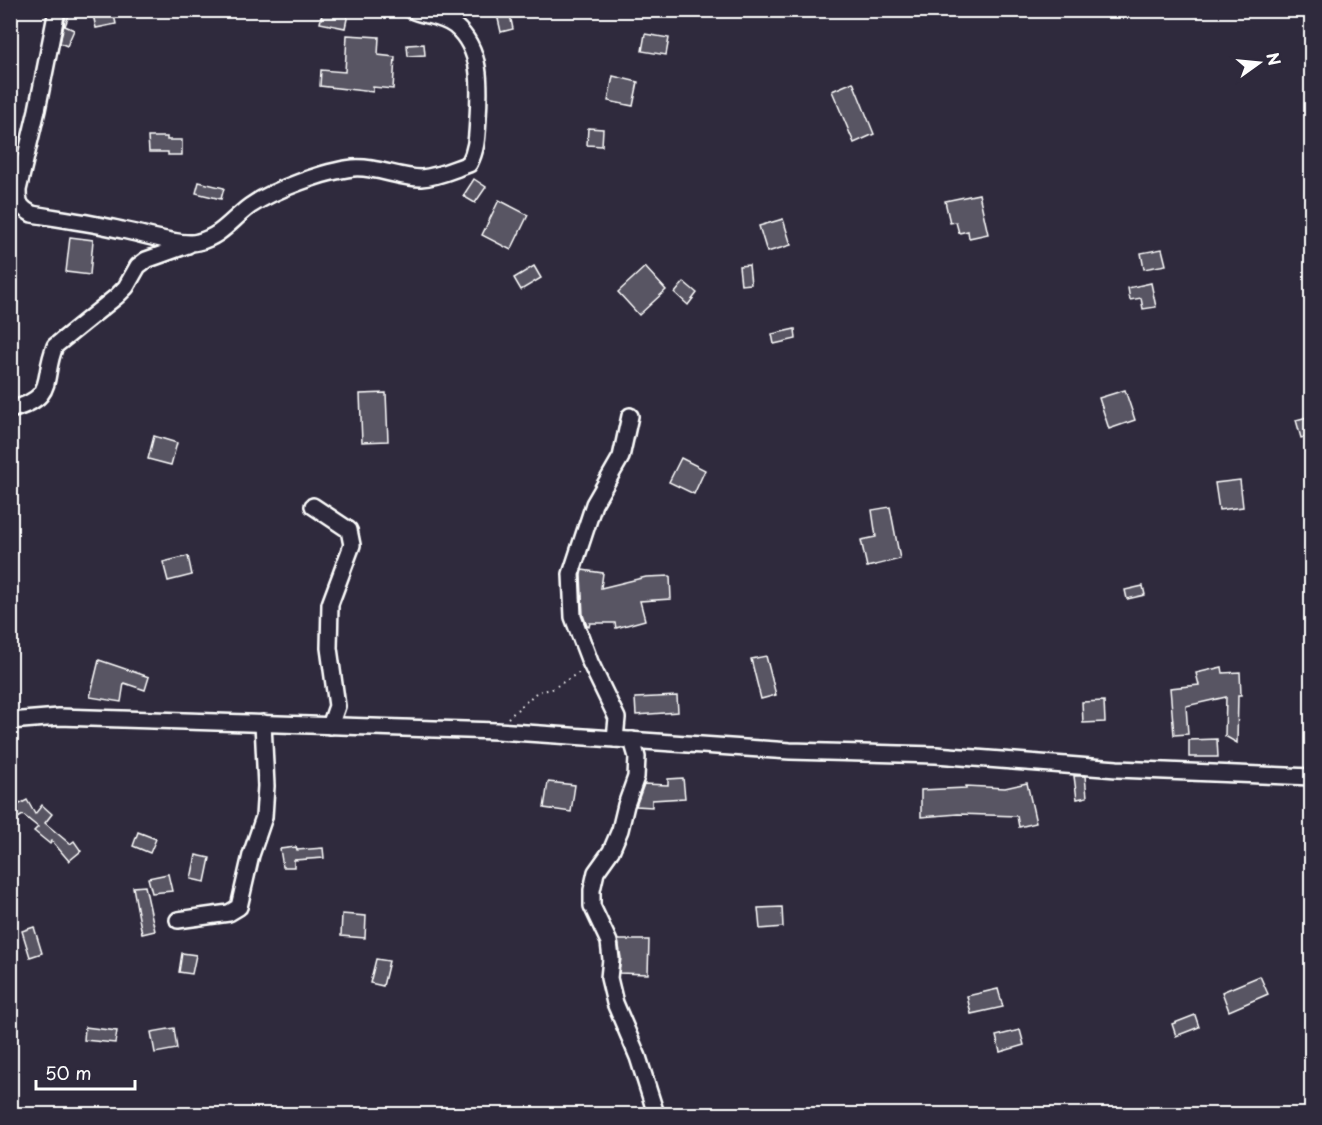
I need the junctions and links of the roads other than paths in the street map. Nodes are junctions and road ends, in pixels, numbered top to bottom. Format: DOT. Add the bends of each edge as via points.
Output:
graph roads {
  1 [pos="57,10"];
  2 [pos="411,10"];
  3 [pos="16,207"];
  4 [pos="197,243"];
  5 [pos="10,410"];
  6 [pos="630,416"];
  7 [pos="313,506"];
  8 [pos="10,721"];
  9 [pos="263,723"];
  10 [pos="330,726"];
  11 [pos="615,739"];
  12 [pos="632,740"];
  13 [pos="1311,777"];
  14 [pos="178,920"];
  15 [pos="656,1114"];
  1 -- 3 [label="street"];
  2 -- 4 [label="street" via="455,26 471,46 480,78 475,153 469,164 420,178 354,168 309,179 250,206 232,224"];
  3 -- 4 [label="street" via="32,214 178,243"];
  4 -- 5 [label="street" via="153,256 138,266 117,296 55,346 42,394"];
  6 -- 11 [label="street" via="621,457 594,504 571,574 573,617 617,718"];
  7 -- 10 [label="street" via="349,530 352,545 330,604 328,648 337,706"];
  8 -- 9 [label="street" via="59,717"];
  9 -- 10 [label="street"];
  9 -- 14 [label="street" via="264,817 239,907 229,914"];
  10 -- 11 [label="street"];
  11 -- 12 [label="street"];
  12 -- 13 [label="street"];
  12 -- 15 [label="street" via="637,757 636,777 620,830 596,872 592,906 609,942 609,978 615,1003"];
}
